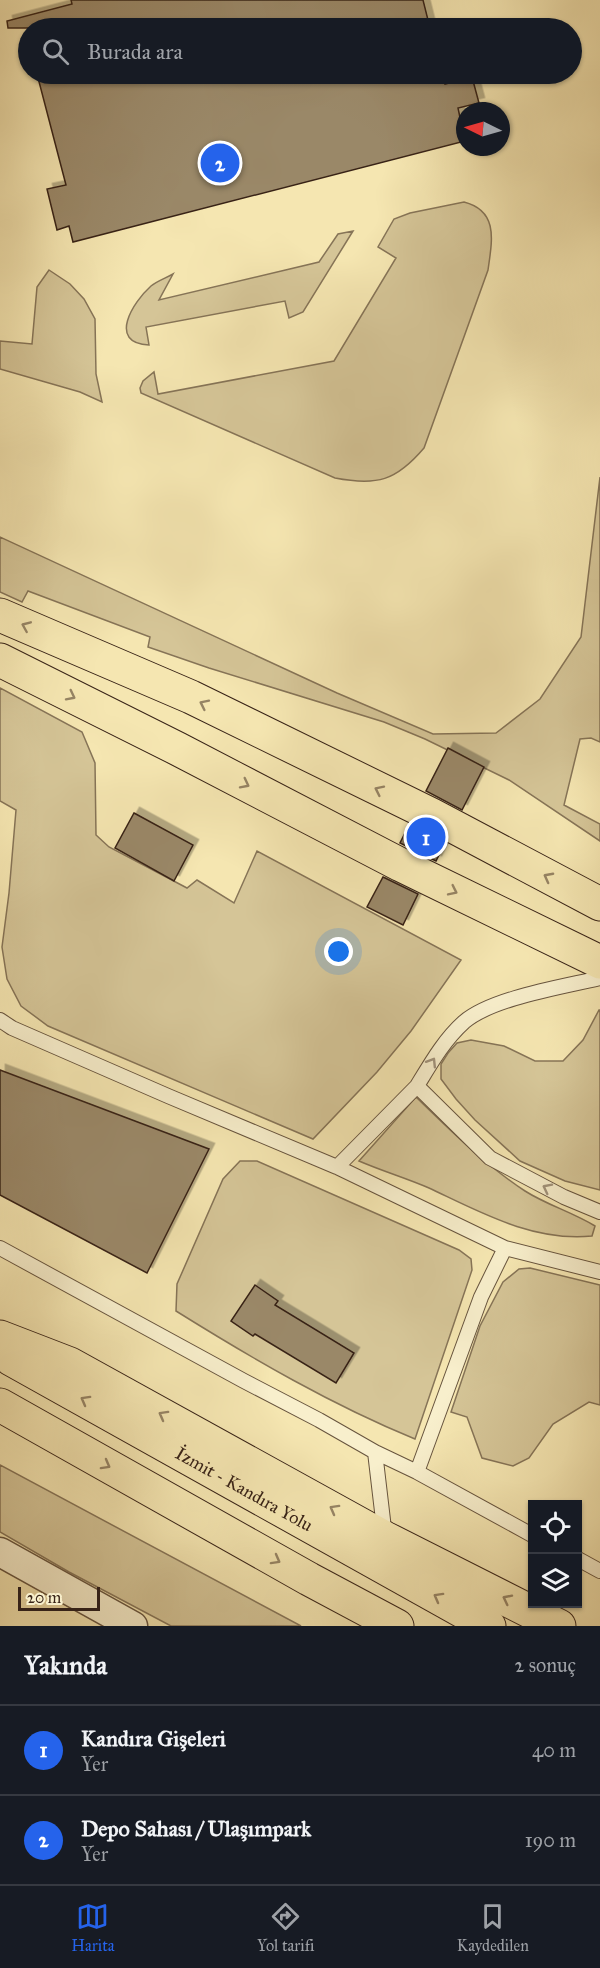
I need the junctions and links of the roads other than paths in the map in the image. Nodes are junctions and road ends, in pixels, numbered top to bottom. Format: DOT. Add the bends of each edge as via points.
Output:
graph roads {
  1 [pos="0,615"];
  2 [pos="0,660"];
  3 [pos="600,904"];
  4 [pos="600,962"];
  5 [pos="600,978"];
  6 [pos="0,1020"];
  7 [pos="417,1086"];
  8 [pos="337,1167"];
  9 [pos="600,1212"];
  10 [pos="0,1248"];
  11 [pos="505,1248"];
  12 [pos="600,1272"];
  13 [pos="0,1337"];
  14 [pos="0,1353"];
  15 [pos="0,1405"];
  16 [pos="375,1452"];
  17 [pos="417,1472"];
  18 [pos="528,1532"];
  19 [pos="385,1538"];
  20 [pos="0,1552"];
  21 [pos="582,1561"];
  22 [pos="600,1571"];
  23 [pos="309,1579"];
  24 [pos="558,1624"];
  25 [pos="133,1626"];
  26 [pos="370,1626"];
  27 [pos="397,1626"];
  28 [pos="489,1626"];
  3 -- 1 [label="highway, one-way" via="432,815 191,698"];
  2 -- 4 [label="highway, one-way"];
  7 -- 5 [label="lane, one-way" via="449,1037 465,1021 493,1004"];
  6 -- 8 [label="lane"];
  7 -- 8 [label="lane"];
  9 -- 7 [label="lane, one-way" via="489,1158"];
  8 -- 11 [label="lane"];
  10 -- 16 [label="lane"];
  11 -- 12 [label="lane"];
  11 -- 17 [label="lane" via="482,1297"];
  19 -- 13 [label="highway, one-way" via="70,1364"];
  28 -- 14 [label="highway, İzmit - Kandıra Yolu, one-way"];
  15 -- 23 [label="highway, one-way"];
  16 -- 17 [label="lane"];
  16 -- 19 [label="lane"];
  17 -- 18 [label="lane"];
  24 -- 19 [label="highway, one-way"];
  20 -- 25 [label="street"];
  21 -- 22 [label="lane"];
  23 -- 26 [label="highway"];
  23 -- 27 [label="highway"];
}
